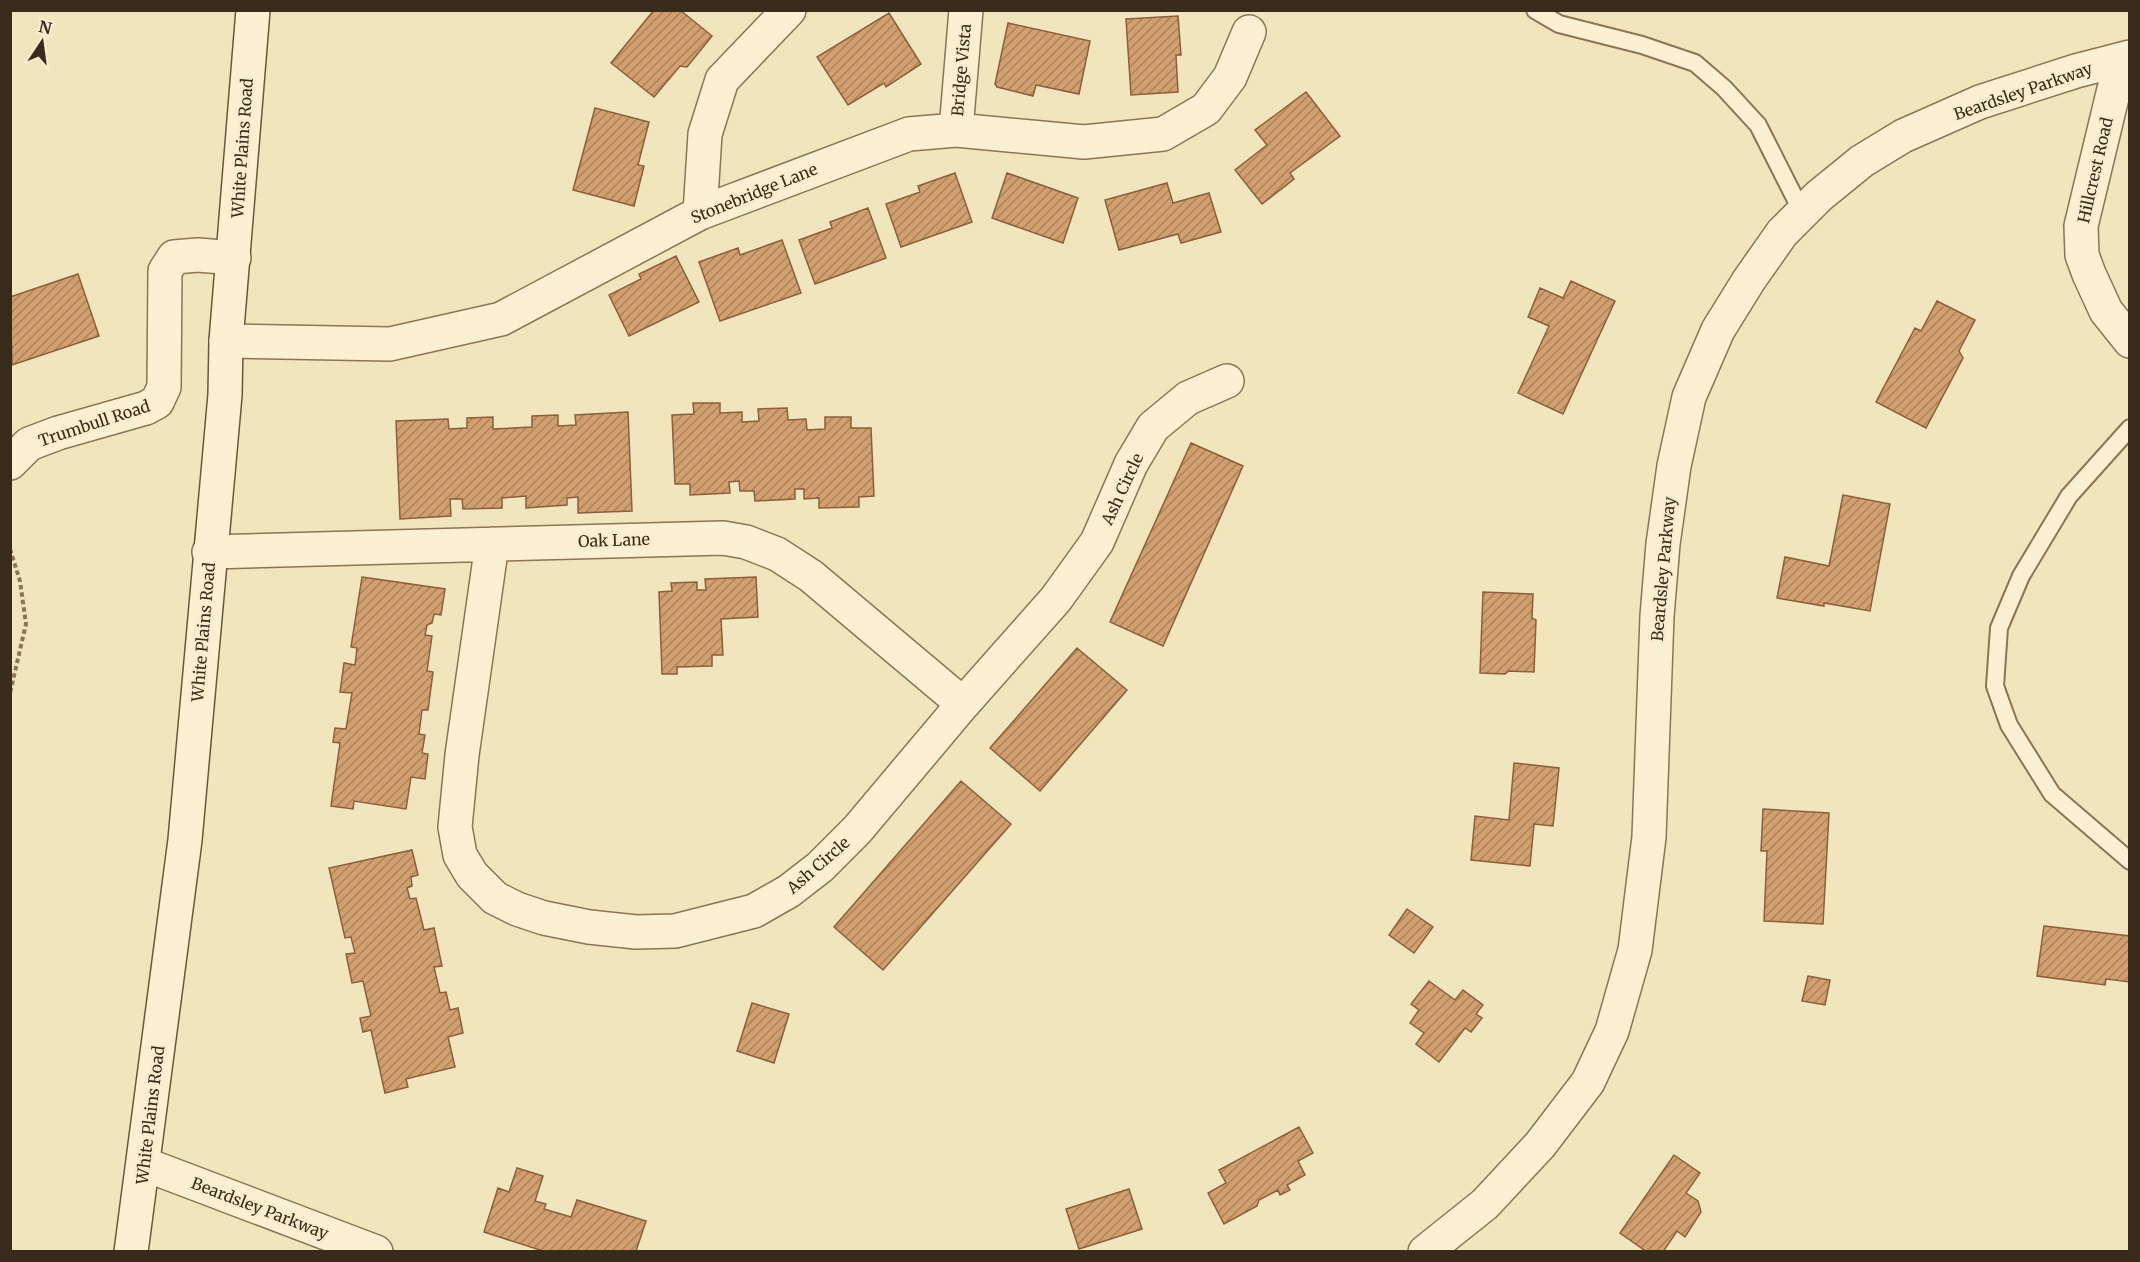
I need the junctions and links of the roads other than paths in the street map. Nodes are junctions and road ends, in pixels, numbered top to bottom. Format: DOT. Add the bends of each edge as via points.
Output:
graph roads {
  1 [pos="254,10"];
  2 [pos="789,10"];
  3 [pos="966,10"];
  4 [pos="1535,10"];
  5 [pos="1249,32"];
  6 [pos="2125,59"];
  7 [pos="956,130"];
  8 [pos="1802,212"];
  9 [pos="699,213"];
  10 [pos="234,258"];
  11 [pos="226,341"];
  12 [pos="2130,341"];
  13 [pos="1227,381"];
  14 [pos="2130,428"];
  15 [pos="10,463"];
  16 [pos="492,544"];
  17 [pos="209,552"];
  18 [pos="963,704"];
  19 [pos="2130,861"];
  20 [pos="144,1164"];
  21 [pos="131,1251"];
  22 [pos="376,1251"];
  23 [pos="1425,1251"];
  1 -- 10 [label="street, White Plains Road"];
  2 -- 9 [label="street" via="722,80 705,134"];
  3 -- 7 [label="street, Bridge Vista"];
  4 -- 8 [label="lane" via="1559,24 1695,63 1758,125"];
  5 -- 7 [label="street, Stonebridge Lane" via="1230,77 1206,108 1163,134 1084,142"];
  6 -- 8 [label="street, Beardsley Parkway" via="1980,102 1903,135 1862,161"];
  6 -- 12 [label="street, Hillcrest Road" via="2081,226 2082,255 2089,274 2106,311"];
  7 -- 9 [label="street, Stonebridge Lane" via="909,134"];
  8 -- 23 [label="street, Beardsley Parkway" via="1782,233 1718,330 1689,397 1663,544 1648,848 1635,950 1612,1031 1588,1082 1540,1145 1485,1204"];
  9 -- 11 [label="street, Stonebridge Lane" via="501,319 390,344"];
  10 -- 11 [label="street, White Plains Road"];
  10 -- 15 [label="street, Trumbull Road" via="174,257 165,271 164,387 157,402 29,444"];
  11 -- 17 [label="street, White Plains Road" via="225,395"];
  13 -- 18 [label="street, Ash Circle" via="1188,399 1154,427 1131,464 1098,542 1056,599"];
  14 -- 19 [label="lane" via="2069,496 2021,576 1999,628 1995,686 2009,725 2052,794"];
  16 -- 17 [label="street, Oak Lane"];
  16 -- 18 [label="street, Oak Lane" via="723,538 746,542 777,554 811,576"];
  16 -- 18 [label="street, Ash Circle" via="455,826 460,855 472,875 495,898 526,912 589,927 646,932 675,931 754,911 820,867 858,830"];
  17 -- 20 [label="street, White Plains Road" via="185,840"];
  20 -- 21 [label="street, White Plains Road"];
  20 -- 22 [label="street, Beardsley Parkway"];
}
